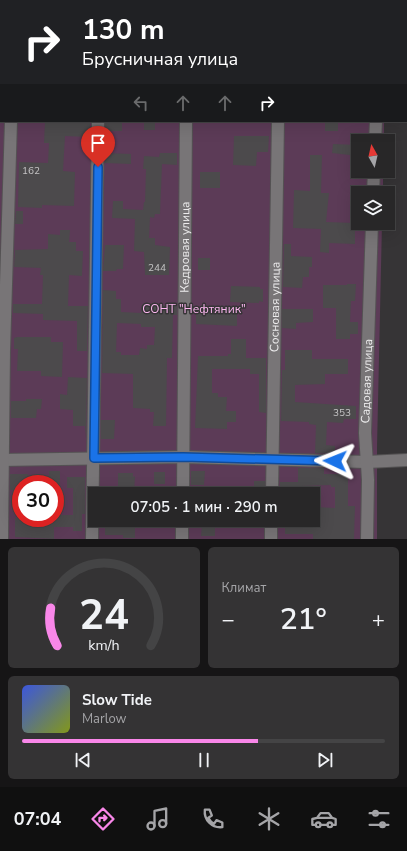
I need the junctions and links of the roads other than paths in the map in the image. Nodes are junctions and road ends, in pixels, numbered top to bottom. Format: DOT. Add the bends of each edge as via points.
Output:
graph roads {
  1 [pos="10,122"];
  2 [pos="98,122"];
  3 [pos="186,122"];
  4 [pos="278,122"];
  5 [pos="376,122"];
  6 [pos="375,134"];
  7 [pos="372,230"];
  8 [pos="183,457"];
  9 [pos="94,458"];
  10 [pos="273,459"];
  11 [pos="2,460"];
  12 [pos="407,460"];
  13 [pos="367,462"];
  14 [pos="183,487"];
  15 [pos="272,487"];
  16 [pos="182,527"];
  17 [pos="272,527"];
  18 [pos="2,539"];
  19 [pos="92,539"];
  20 [pos="182,539"];
  21 [pos="271,539"];
  22 [pos="367,539"];
  1 -- 11 [label="street"];
  2 -- 9 [label="street"];
  3 -- 8 [label="street, Кедровая улица"];
  4 -- 10 [label="street, Сосновая улица"];
  5 -- 6 [label="street"];
  7 -- 13 [label="street, Садовая улица" via="365,433"];
  8 -- 9 [label="street"];
  8 -- 10 [label="street"];
  8 -- 14 [label="street, Кедровая улица"];
  9 -- 11 [label="street"];
  9 -- 19 [label="street"];
  10 -- 13 [label="street"];
  10 -- 15 [label="street, Сосновая улица"];
  11 -- 18 [label="street"];
  12 -- 13 [label="street"];
  13 -- 22 [label="street, Садовая улица"];
  16 -- 20 [label="street"];
  17 -- 21 [label="street"];
}
